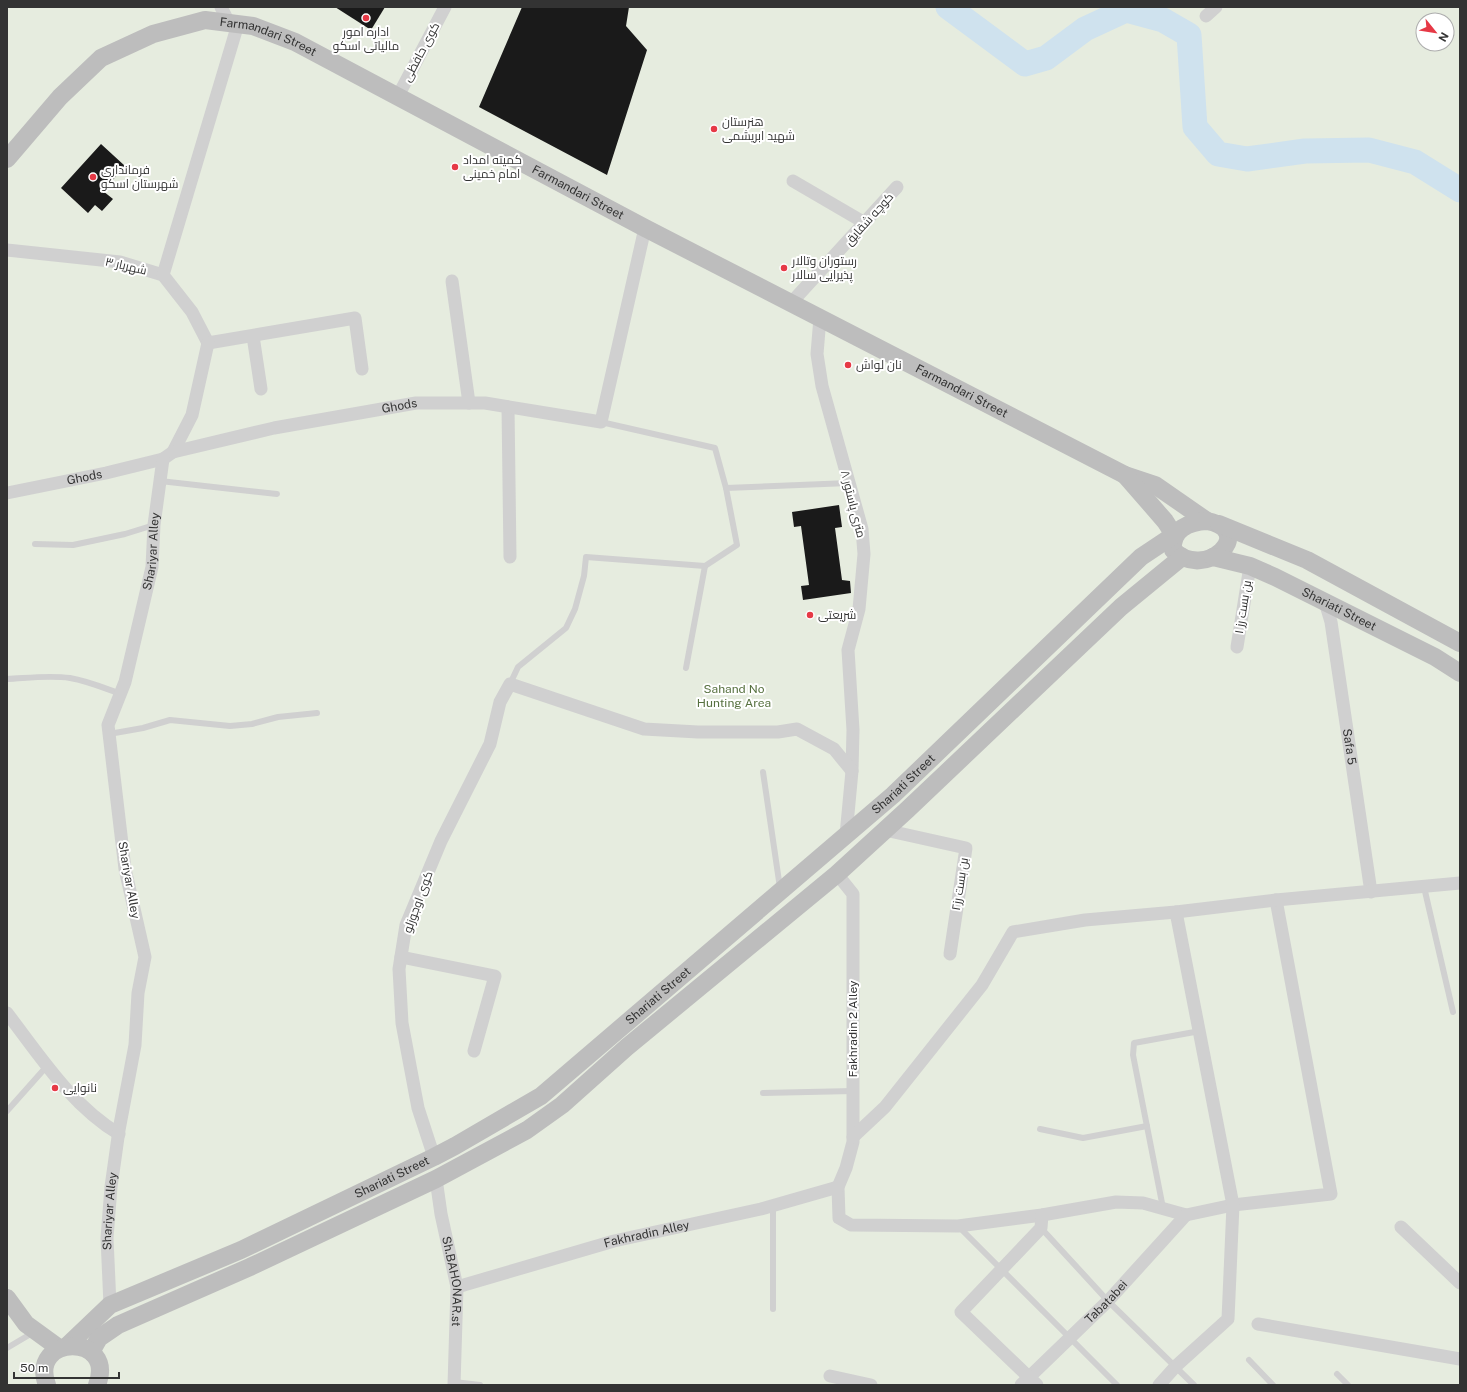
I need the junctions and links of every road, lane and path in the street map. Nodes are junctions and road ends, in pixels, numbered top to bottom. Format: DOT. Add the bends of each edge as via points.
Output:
graph roads {
  1 [pos="445,7"];
  2 [pos="1216,7"];
  3 [pos="1206,16"];
  4 [pos="230,18"];
  5 [pos="398,96"];
  6 [pos="7,159"];
  7 [pos="793,181"];
  8 [pos="897,187"];
  9 [pos="865,223"];
  10 [pos="645,228"];
  11 [pos="7,250"];
  12 [pos="163,275"];
  13 [pos="452,281"];
  14 [pos="790,303"];
  15 [pos="820,318"];
  16 [pos="253,336"];
  17 [pos="208,343"];
  18 [pos="362,369"];
  19 [pos="261,389"];
  20 [pos="469,403"];
  21 [pos="508,407"];
  22 [pos="601,422"];
  23 [pos="168,455"];
  24 [pos="1125,475"];
  25 [pos="160,481"];
  26 [pos="849,483"];
  27 [pos="726,488"];
  28 [pos="7,493"];
  29 [pos="277,494"];
  30 [pos="1213,523"];
  31 [pos="154,525"];
  32 [pos="1174,535"];
  33 [pos="35,544"];
  34 [pos="510,557"];
  35 [pos="1182,557"];
  36 [pos="1213,558"];
  37 [pos="705,566"];
  38 [pos="1250,566"];
  39 [pos="1106,591"];
  40 [pos="1325,602"];
  41 [pos="1121,607"];
  42 [pos="1453,639"];
  43 [pos="1237,647"];
  44 [pos="1435,657"];
  45 [pos="686,668"];
  46 [pos="1460,673"];
  47 [pos="7,680"];
  48 [pos="510,684"];
  49 [pos="121,694"];
  50 [pos="317,713"];
  51 [pos="109,734"];
  52 [pos="852,771"];
  53 [pos="763,772"];
  54 [pos="885,830"];
  55 [pos="846,835"];
  56 [pos="837,874"];
  57 [pos="1460,882"];
  58 [pos="1424,887"];
  59 [pos="781,891"];
  60 [pos="1371,892"];
  61 [pos="1276,900"];
  62 [pos="1176,912"];
  63 [pos="950,954"];
  64 [pos="402,957"];
  65 [pos="687,971"];
  66 [pos="700,988"];
  67 [pos="1453,1012"];
  68 [pos="7,1013"];
  69 [pos="1200,1031"];
  70 [pos="474,1051"];
  71 [pos="47,1066"];
  72 [pos="852,1091"];
  73 [pos="763,1093"];
  74 [pos="7,1111"];
  75 [pos="1147,1126"];
  76 [pos="1040,1129"];
  77 [pos="119,1134"];
  78 [pos="852,1137"];
  79 [pos="434,1157"];
  80 [pos="436,1179"];
  81 [pos="838,1187"];
  82 [pos="1233,1205"];
  83 [pos="773,1206"];
  84 [pos="1163,1208"];
  85 [pos="1186,1215"];
  86 [pos="1041,1222"];
  87 [pos="958,1226"];
  88 [pos="1401,1227"];
  89 [pos="1001,1271"];
  90 [pos="1460,1283"];
  91 [pos="457,1287"];
  92 [pos="7,1298"];
  93 [pos="1108,1301"];
  94 [pos="110,1305"];
  95 [pos="773,1309"];
  96 [pos="1258,1324"];
  97 [pos="35,1332"];
  98 [pos="1070,1339"];
  99 [pos="63,1347"];
  100 [pos="7,1348"];
  101 [pos="91,1352"];
  102 [pos="1460,1359"];
  103 [pos="1249,1360"];
  104 [pos="1176,1366"];
  105 [pos="1337,1374"];
  106 [pos="830,1376"];
  107 [pos="1029,1382"];
  108 [pos="454,1383"];
  109 [pos="47,1385"];
  110 [pos="98,1385"];
  111 [pos="480,1385"];
  112 [pos="871,1385"];
  113 [pos="1117,1385"];
  114 [pos="1159,1385"];
  115 [pos="1194,1385"];
  116 [pos="1273,1385"];
  117 [pos="1348,1385"];
  1 -- 5 [label="street, کوی حافظی"];
  2 -- 3 [label="street"];
  4 -- 5 [label="main road, Farmandari Street" via="295,42"];
  4 -- 6 [label="main road, Farmandari Street" via="205,20 153,34 101,58 60,97"];
  4 -- 12 [label="street"];
  5 -- 10 [label="main road, Farmandari Street"];
  7 -- 9 [label="street"];
  8 -- 9 [label="street, کوچه شقایق"];
  9 -- 14 [label="street, کوچه شقایق"];
  10 -- 14 [label="main road, Farmandari Street"];
  10 -- 22 [label="street"];
  11 -- 12 [label="street, شهریار ۳" via="120,262"];
  12 -- 17 [label="street, شهریار ۳" via="192,312"];
  13 -- 20 [label="street"];
  14 -- 15 [label="main road, Farmandari Street"];
  15 -- 24 [label="main road, Farmandari Street"];
  15 -- 26 [label="street, ۸ متری پاستور" via="817,354 822,386"];
  16 -- 17 [label="street"];
  16 -- 18 [label="street" via="355,318"];
  16 -- 19 [label="street"];
  17 -- 23 [label="street, Shariyar Alley" via="192,415"];
  20 -- 21 [label="street, Ghods"];
  20 -- 23 [label="street, Ghods" via="416,403 366,411 274,428"];
  21 -- 22 [label="street, Ghods"];
  21 -- 34 [label="street"];
  22 -- 27 [label="lane" via="715,448"];
  23 -- 25 [label="street, Shariyar Alley"];
  23 -- 28 [label="street, Ghods" via="106,473"];
  24 -- 30 [label="main road, Farmandari Street" via="1154,485"];
  24 -- 32 [label="main road, Farmandari Street"];
  25 -- 29 [label="lane"];
  25 -- 31 [label="street, Shariyar Alley"];
  26 -- 27 [label="lane"];
  26 -- 52 [label="street, ۸ متری پاستور" via="862,530 864,554 859,609 848,650 853,730"];
  27 -- 37 [label="lane" via="737,545"];
  30 -- 32 [label="main road" via="1186,525"];
  30 -- 36 [label="main road" via="1226,531 1228,537 1227,544"];
  30 -- 42 [label="main road" via="1307,560"];
  31 -- 33 [label="lane" via="73,545"];
  31 -- 49 [label="street, Shariyar Alley" via="152,567"];
  32 -- 35 [label="main road" via="1173,550"];
  32 -- 39 [label="main road, Shariati Street" via="1141,557"];
  35 -- 36 [label="main road"];
  35 -- 41 [label="main road, Shariati Street"];
  36 -- 38 [label="main road, Shariati Street"];
  37 -- 45 [label="lane"];
  37 -- 48 [label="lane" via="586,557 577,602 566,628 518,666"];
  38 -- 40 [label="main road, Shariati Street"];
  38 -- 43 [label="street, بن بست رز ۱"];
  39 -- 41 [label="main road"];
  39 -- 55 [label="main road, Shariati Street" via="893,795"];
  40 -- 44 [label="main road, Shariati Street"];
  40 -- 60 [label="street, Safa 5" via="1331,622"];
  41 -- 54 [label="main road, Shariati Street"];
  42 -- 44 [label="main road"];
  44 -- 46 [label="main road, Shariati Street"];
  47 -- 49 [label="lane" via="69,678"];
  48 -- 52 [label="street" via="644,729 698,732 778,732 797,729 834,749"];
  48 -- 64 [label="street, کوی اوجوزلو" via="500,702 490,744 441,841 406,925"];
  49 -- 51 [label="street, Shariyar Alley" via="108,724"];
  50 -- 51 [label="lane" via="230,726 170,720"];
  51 -- 77 [label="street, Shariyar Alley" via="125,869 145,957 138,993 135,1045"];
  52 -- 55 [label="street, ۸ متری پاستور"];
  53 -- 59 [label="lane"];
  54 -- 56 [label="main road, Shariati Street"];
  54 -- 63 [label="street, بن بست رز۲" via="966,848"];
  55 -- 59 [label="main road, Shariati Street"];
  56 -- 66 [label="main road, Shariati Street"];
  56 -- 72 [label="street, Fakhradin 2 Alley" via="852,894"];
  57 -- 58 [label="street"];
  58 -- 60 [label="street"];
  58 -- 67 [label="lane"];
  59 -- 65 [label="main road, Shariati Street"];
  60 -- 61 [label="street"];
  61 -- 62 [label="street"];
  61 -- 82 [label="street" via="1331,1194"];
  62 -- 69 [label="street"];
  62 -- 78 [label="street" via="1085,920 1013,932 982,985 885,1107"];
  64 -- 70 [label="street" via="495,976"];
  64 -- 79 [label="street, کوی اوجوزلو" via="402,1023 418,1108"];
  65 -- 66 [label="main road"];
  65 -- 79 [label="main road, Shariati Street" via="541,1096"];
  66 -- 80 [label="main road, Shariati Street" via="556,1109 527,1130"];
  68 -- 71 [label="street"];
  69 -- 75 [label="lane" via="1134,1043 1133,1055"];
  69 -- 82 [label="street"];
  71 -- 74 [label="lane"];
  71 -- 77 [label="street" via="89,1113"];
  72 -- 73 [label="lane"];
  72 -- 78 [label="street, Fakhradin 2 Alley"];
  75 -- 76 [label="lane" via="1083,1138"];
  75 -- 84 [label="lane"];
  77 -- 94 [label="street, Shariyar Alley" via="107,1238"];
  78 -- 81 [label="street, Fakhradin 2 Alley" via="846,1168"];
  79 -- 94 [label="main road, Shariati Street" via="241,1250"];
  80 -- 91 [label="street, Sh.BAHONAR.st"];
  80 -- 101 [label="main road, Shariati Street" via="250,1267 118,1325 99,1338"];
  81 -- 83 [label="street, Fakhradin Alley"];
  81 -- 87 [label="street" via="839,1218 851,1225"];
  82 -- 85 [label="street"];
  82 -- 104 [label="street" via="1228,1319"];
  83 -- 91 [label="street, Fakhradin Alley" via="614,1241"];
  83 -- 95 [label="lane"];
  84 -- 85 [label="street"];
  84 -- 86 [label="street" via="1143,1203 1116,1202"];
  85 -- 93 [label="street, Tabatabei"];
  86 -- 87 [label="street"];
  86 -- 89 [label="street"];
  86 -- 93 [label="lane"];
  87 -- 89 [label="lane"];
  88 -- 90 [label="street"];
  89 -- 98 [label="lane"];
  89 -- 107 [label="street" via="961,1312"];
  91 -- 108 [label="street, Sh.BAHONAR.st"];
  92 -- 97 [label="main road"];
  93 -- 98 [label="street, Tabatabei"];
  93 -- 104 [label="lane"];
  94 -- 99 [label="main road, Shariati Street"];
  96 -- 102 [label="street"];
  97 -- 99 [label="main road"];
  97 -- 100 [label="lane"];
  98 -- 107 [label="street, Tabatabei"];
  98 -- 113 [label="lane"];
  99 -- 101 [label="main road" via="80,1346"];
  99 -- 109 [label="main road, Shariati Street" via="47,1361 44,1370"];
  101 -- 110 [label="main road" via="100,1368"];
  103 -- 116 [label="lane"];
  104 -- 114 [label="street"];
  104 -- 115 [label="lane"];
  105 -- 117 [label="lane"];
  106 -- 112 [label="street"];
  108 -- 111 [label="lane"];
}
